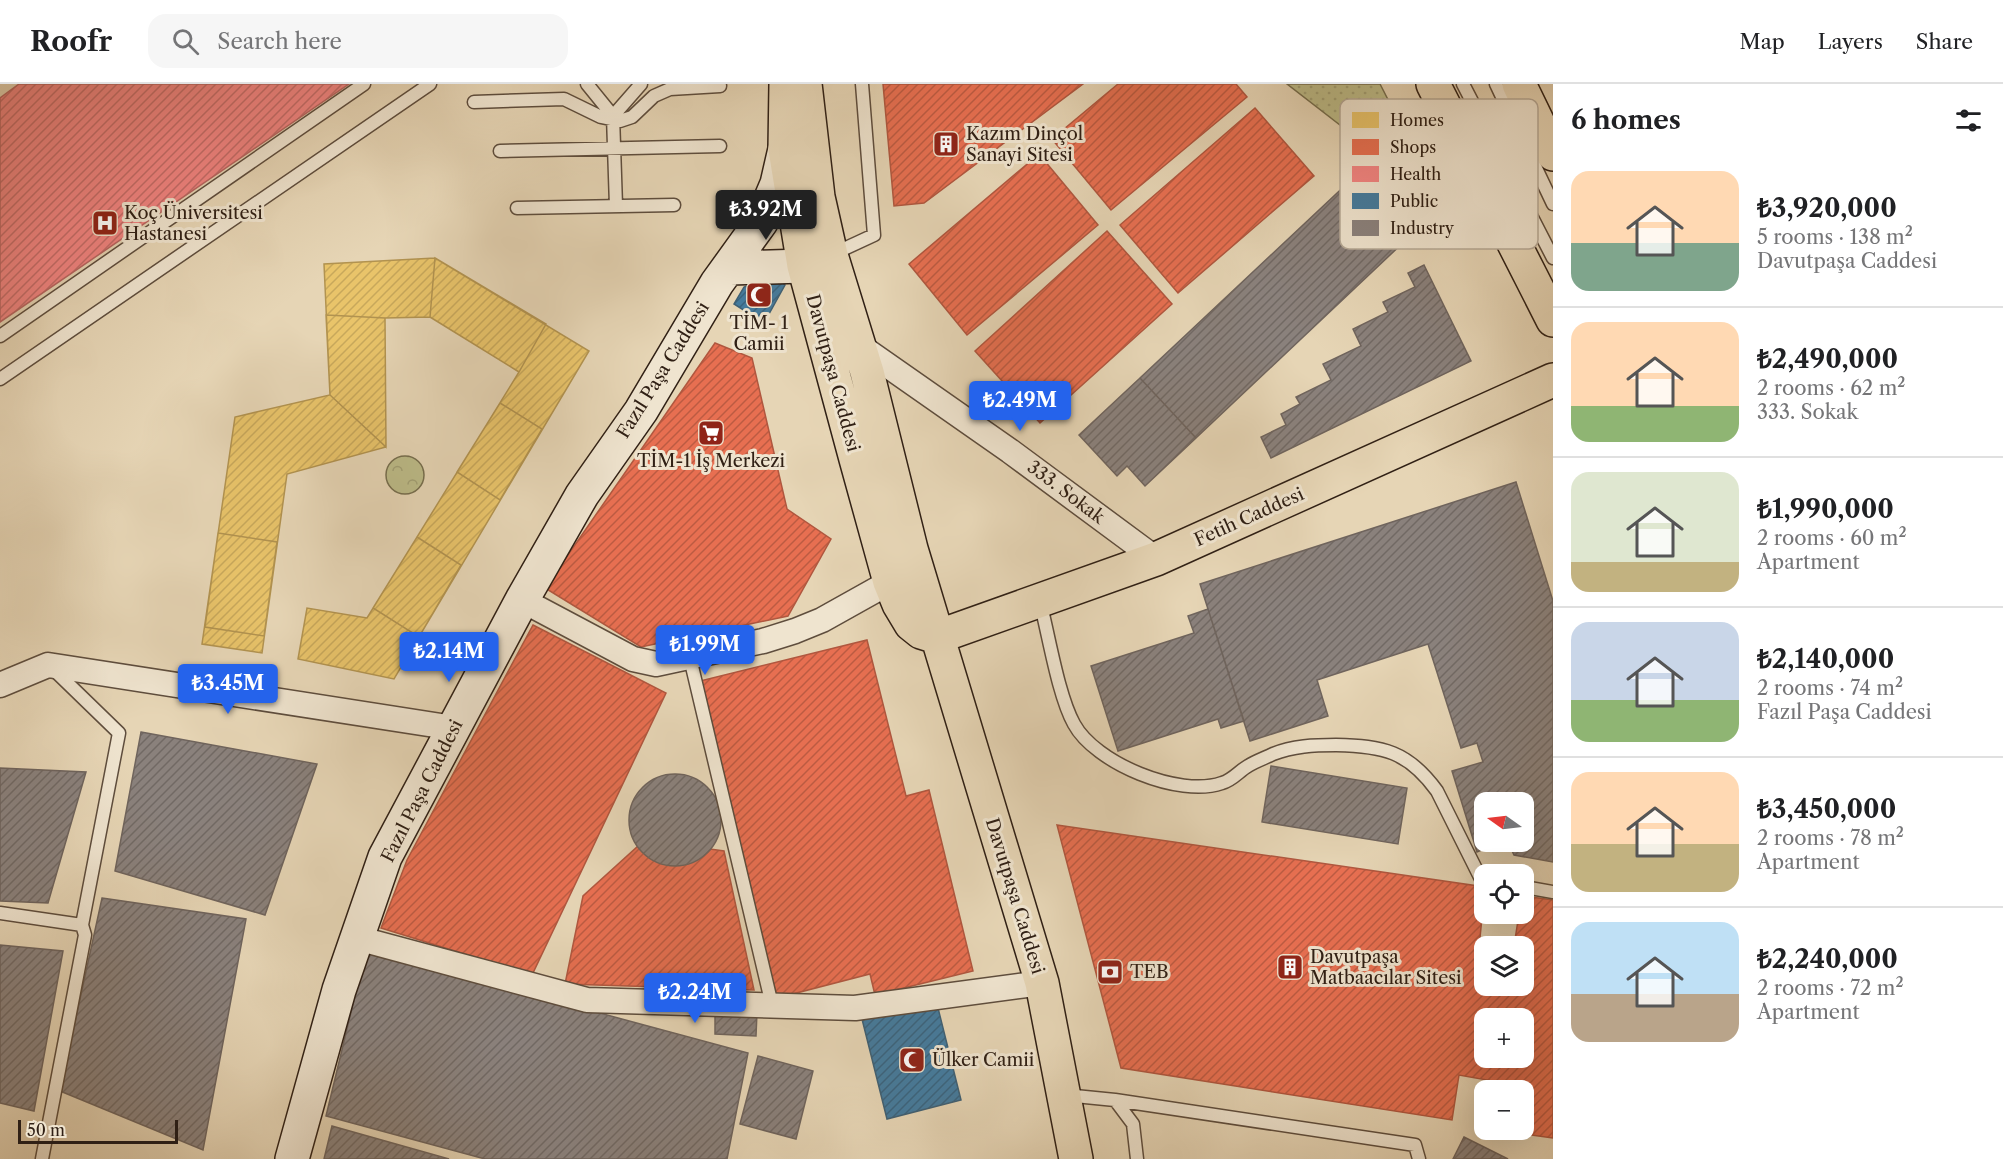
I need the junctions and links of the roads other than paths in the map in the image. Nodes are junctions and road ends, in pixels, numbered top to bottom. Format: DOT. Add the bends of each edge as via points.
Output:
graph roads {
  1 [pos="364,84"];
  2 [pos="430,84"];
  3 [pos="587,84"];
  4 [pos="641,84"];
  5 [pos="786,84"];
  6 [pos="806,84"];
  7 [pos="862,84"];
  8 [pos="1433,84"];
  9 [pos="1463,84"];
  10 [pos="1496,84"];
  11 [pos="1519,84"];
  12 [pos="720,86"];
  13 [pos="1441,99"];
  14 [pos="1471,99"];
  15 [pos="1503,99"];
  16 [pos="1526,99"];
  17 [pos="474,102"];
  18 [pos="613,119"];
  19 [pos="1538,123"];
  20 [pos="720,146"];
  21 [pos="614,148"];
  22 [pos="785,150"];
  23 [pos="500,151"];
  24 [pos="1553,154"];
  25 [pos="1538,172"];
  26 [pos="1553,204"];
  27 [pos="674,205"];
  28 [pos="616,206"];
  29 [pos="517,208"];
  30 [pos="1538,229"];
  31 [pos="1517,249"];
  32 [pos="1553,258"];
  33 [pos="818,260"];
  34 [pos="730,268"];
  35 [pos="1553,320"];
  36 [pos="0,336"];
  37 [pos="857,344"];
  38 [pos="0,379"];
  39 [pos="1553,380"];
  40 [pos="892,472"];
  41 [pos="1156,559"];
  42 [pos="890,582"];
  43 [pos="522,600"];
  44 [pos="1040,601"];
  45 [pos="937,637"];
  46 [pos="690,658"];
  47 [pos="48,664"];
  48 [pos="0,685"];
  49 [pos="454,728"];
  50 [pos="1474,865"];
  51 [pos="1534,889"];
  52 [pos="1553,892"];
  53 [pos="0,913"];
  54 [pos="82,925"];
  55 [pos="357,938"];
  56 [pos="1042,982"];
  57 [pos="772,1005"];
  58 [pos="1064,1095"];
  59 [pos="1115,1100"];
  60 [pos="42,1159"];
  61 [pos="292,1159"];
  62 [pos="1076,1159"];
  63 [pos="1137,1159"];
  64 [pos="1419,1159"];
  1 -- 36 [label="lane"];
  2 -- 38 [label="lane"];
  3 -- 18 [label="lane"];
  4 -- 18 [label="lane"];
  5 -- 22 [label="main road, Davutpaşa Caddesi"];
  6 -- 33 [label="main road, Davutpaşa Caddesi" via="818,197"];
  7 -- 33 [label="lane" via="874,235"];
  8 -- 13 [label="main road"];
  9 -- 14 [label="lane"];
  10 -- 15 [label="lane"];
  11 -- 16 [label="main road"];
  12 -- 18 [label="lane" via="670,89 654,96 632,117"];
  17 -- 18 [label="lane" via="564,99"];
  18 -- 21 [label="lane"];
  19 -- 24 [label="main road"];
  20 -- 21 [label="lane"];
  21 -- 23 [label="lane"];
  21 -- 28 [label="lane"];
  22 -- 33 [label="main road, Davutpaşa Caddesi"];
  22 -- 34 [label="street, Fazıl Paşa Caddesi" via="777,184 760,222"];
  25 -- 26 [label="lane"];
  27 -- 28 [label="lane"];
  28 -- 29 [label="lane"];
  30 -- 32 [label="lane"];
  31 -- 35 [label="main road"];
  33 -- 34 [label="street"];
  33 -- 37 [label="main road, Davutpaşa Caddesi"];
  33 -- 40 [label="main road" via="819,284 868,441"];
  33 -- 42 [label="main road, Davutpaşa Caddesi"];
  34 -- 43 [label="street, Fazıl Paşa Caddesi" via="717,283 641,411 582,495"];
  37 -- 40 [label="main road, Davutpaşa Caddesi"];
  37 -- 41 [label="street, 333. Sokak"];
  39 -- 41 [label="main road, Fetih Caddesi"];
  40 -- 45 [label="main road, Davutpaşa Caddesi"];
  41 -- 44 [label="main road, Fetih Caddesi"];
  42 -- 45 [label="main road, Davutpaşa Caddesi" via="911,624"];
  42 -- 46 [label="street" via="795,631"];
  43 -- 46 [label="street" via="648,664"];
  43 -- 49 [label="street, Fazıl Paşa Caddesi"];
  44 -- 45 [label="main road, Fetih Caddesi"];
  44 -- 50 [label="lane" via="1071,717 1082,736 1112,761 1157,780 1199,785 1221,784 1275,753 1311,744 1358,744 1390,751 1428,778"];
  45 -- 56 [label="main road, Davutpaşa Caddesi"];
  46 -- 57 [label="lane"];
  47 -- 48 [label="street"];
  47 -- 49 [label="street"];
  47 -- 54 [label="lane" via="119,733"];
  49 -- 55 [label="street, Fazıl Paşa Caddesi" via="385,857"];
  51 -- 52 [label="lane"];
  53 -- 54 [label="lane"];
  54 -- 60 [label="lane" via="85,935"];
  55 -- 57 [label="street" via="587,1000"];
  55 -- 61 [label="street, Fazıl Paşa Caddesi"];
  56 -- 57 [label="street" via="855,1008"];
  56 -- 58 [label="main road, Davutpaşa Caddesi"];
  58 -- 59 [label="lane"];
  58 -- 62 [label="main road, Davutpaşa Caddesi"];
  59 -- 63 [label="lane" via="1133,1124"];
  59 -- 64 [label="lane" via="1415,1145"];
}
